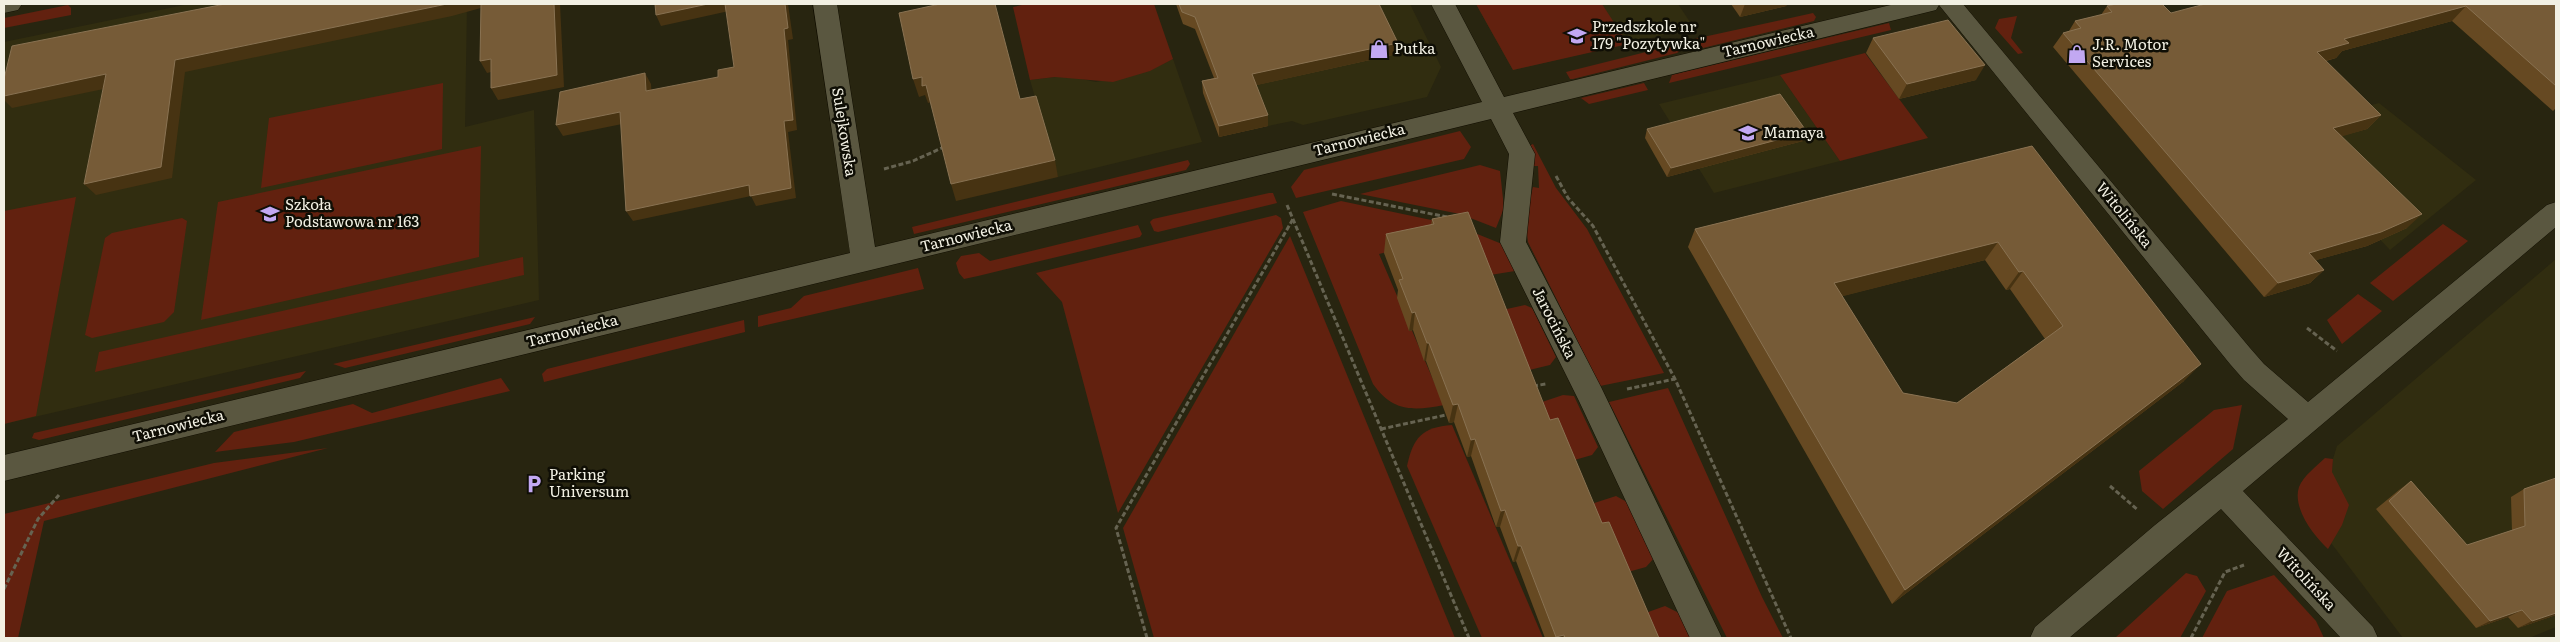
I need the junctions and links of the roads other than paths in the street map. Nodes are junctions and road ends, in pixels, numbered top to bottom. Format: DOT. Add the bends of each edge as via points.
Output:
graph roads {
  1 [pos="10,4"];
  2 [pos="825,4"];
  3 [pos="1443,4"];
  4 [pos="1928,4"];
  5 [pos="1950,4"];
  6 [pos="4,5"];
  7 [pos="1496,107"];
  8 [pos="2556,212"];
  9 [pos="864,261"];
  10 [pos="2307,418"];
  11 [pos="4,468"];
  12 [pos="2223,490"];
  13 [pos="1706,638"];
  14 [pos="2046,638"];
  15 [pos="2362,638"];
  1 -- 6 [label="street"];
  2 -- 9 [label="street, Sulejkowska"];
  3 -- 7 [label="street, Jarocińska"];
  4 -- 7 [label="street, Tarnowiecka"];
  5 -- 10 [label="street, Witolińska" via="2240,356"];
  7 -- 9 [label="street, Tarnowiecka"];
  7 -- 13 [label="street, Jarocińska" via="1522,154 1513,242 1591,396"];
  8 -- 10 [label="street" via="2366,373"];
  9 -- 11 [label="street, Tarnowiecka"];
  10 -- 12 [label="street"];
  12 -- 14 [label="street" via="2166,534"];
  12 -- 15 [label="street, Witolińska"];
}
